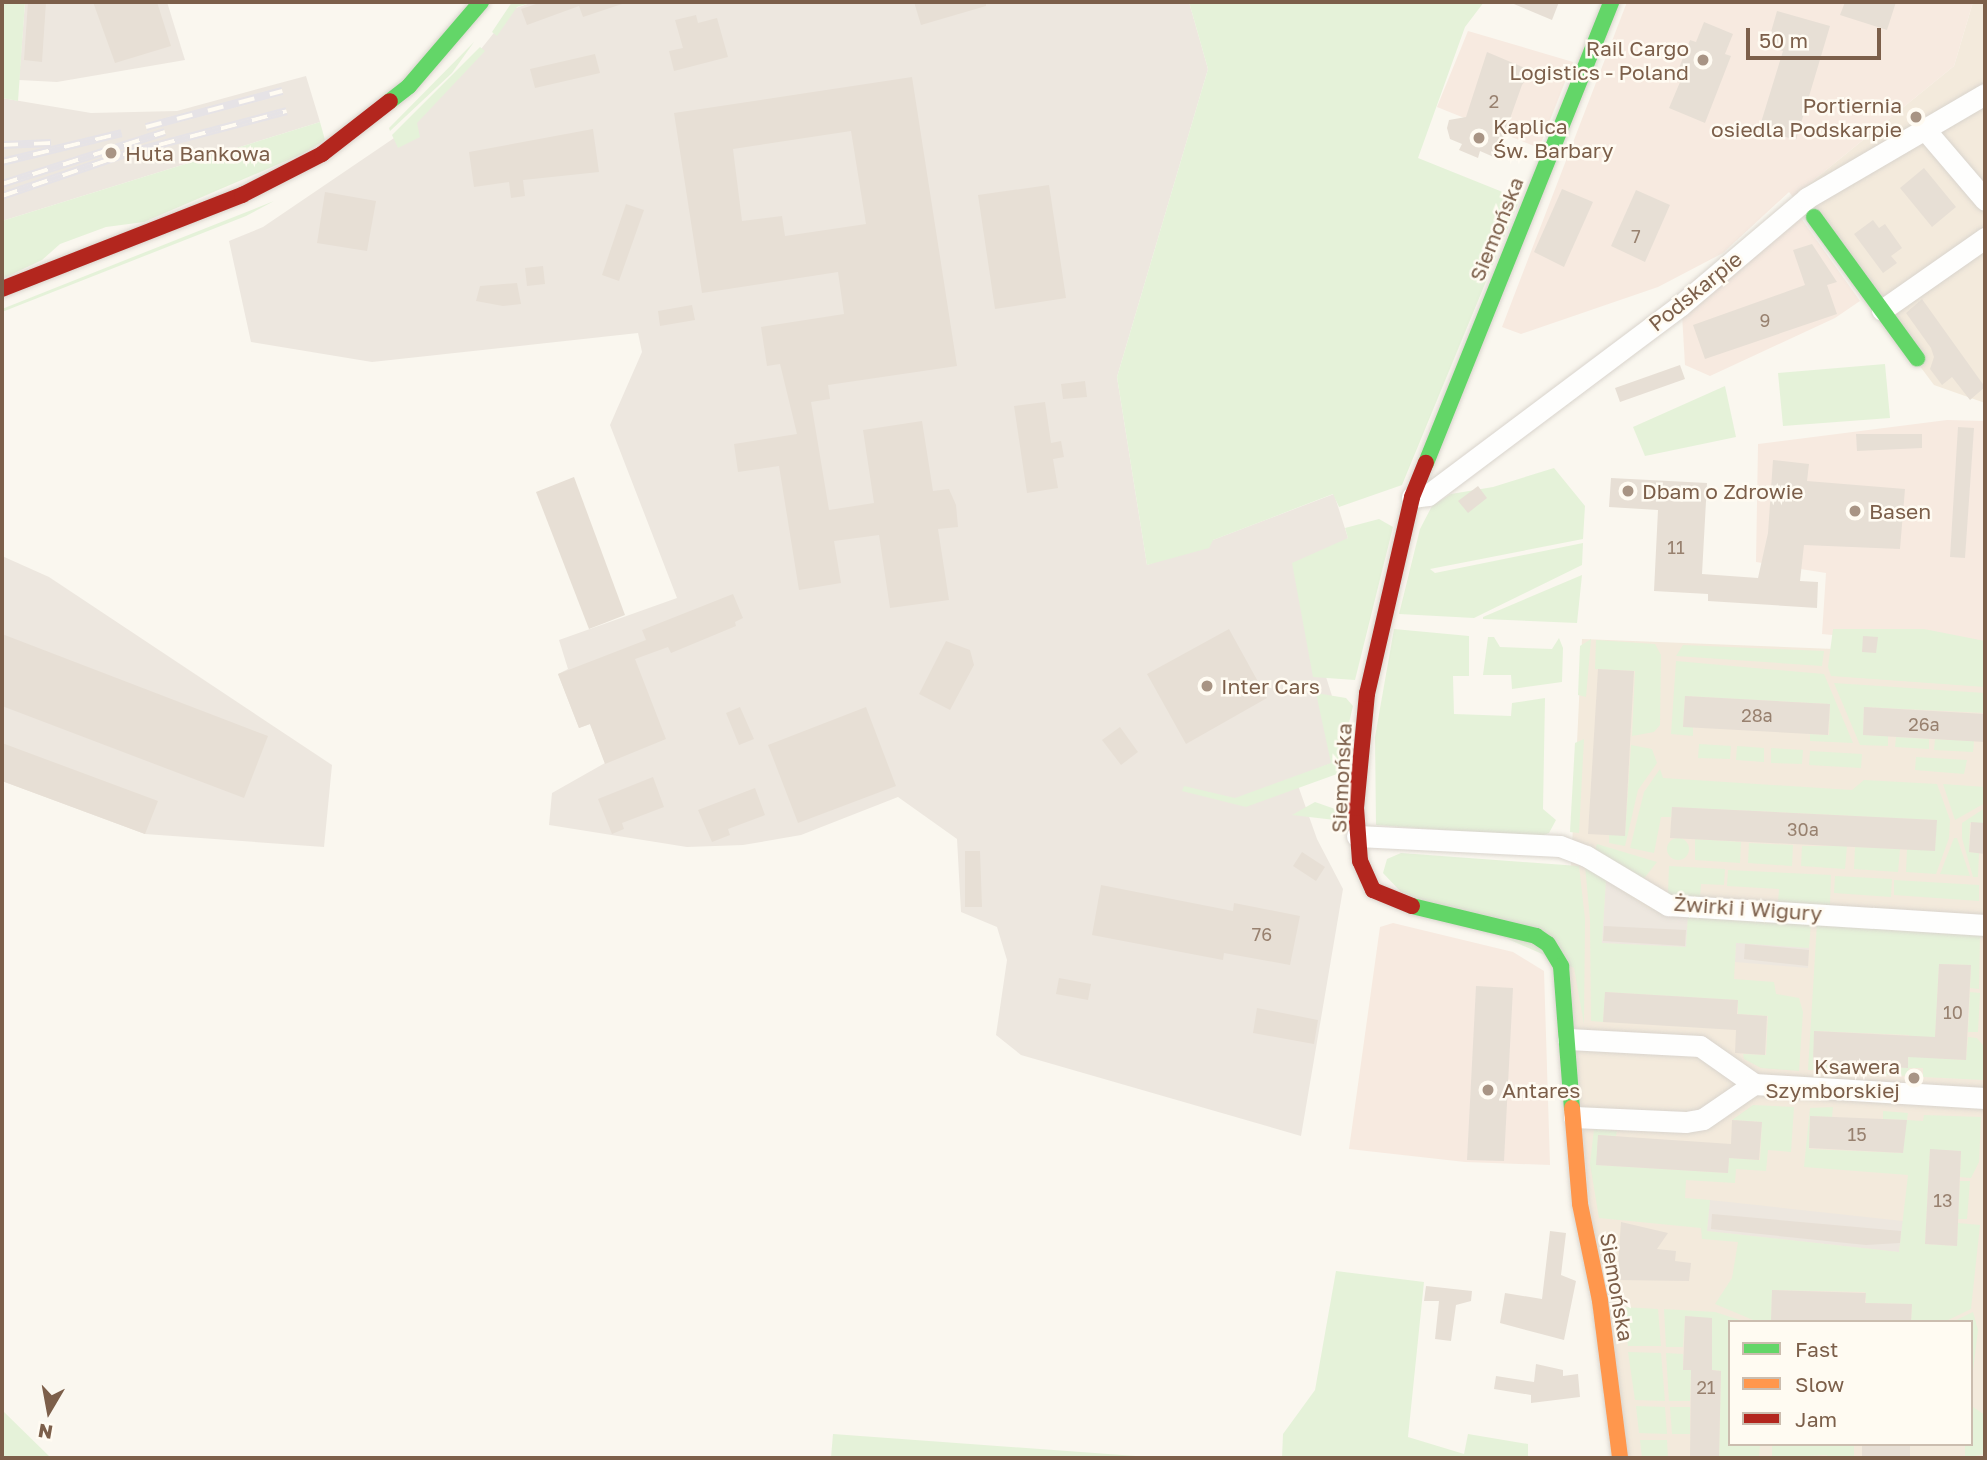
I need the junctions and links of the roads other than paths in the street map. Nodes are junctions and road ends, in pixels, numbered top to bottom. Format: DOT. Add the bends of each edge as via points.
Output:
graph roads {
  1 [pos="481,2"];
  2 [pos="1611,2"];
  3 [pos="1985,94"];
  4 [pos="1927,132"];
  5 [pos="1985,200"];
  6 [pos="1814,217"];
  7 [pos="1985,238"];
  8 [pos="2,289"];
  9 [pos="1882,310"];
  10 [pos="1917,358"];
  11 [pos="1412,498"];
  12 [pos="1357,836"];
  13 [pos="1985,925"];
  14 [pos="1568,1039"];
  15 [pos="1755,1084"];
  16 [pos="1985,1097"];
  17 [pos="1573,1117"];
  18 [pos="1620,1458"];
  1 -- 8 [label="street" via="409,86 322,154 242,195"];
  2 -- 11 [label="street, Siemońska"];
  3 -- 4 [label="street, Podskarpie"];
  4 -- 5 [label="street"];
  4 -- 11 [label="street, Podskarpie" via="1807,198 1681,305 1428,495"];
  6 -- 9 [label="street"];
  7 -- 9 [label="street"];
  9 -- 10 [label="street"];
  11 -- 12 [label="street, Siemońska" via="1367,694"];
  12 -- 13 [label="street, Żwirki i Wigury" via="1560,846 1586,856 1668,905"];
  12 -- 14 [label="street, Siemońska" via="1365,875 1385,897 1522,930 1548,944 1565,981"];
  14 -- 15 [label="street" via="1700,1046"];
  14 -- 17 [label="street, Siemońska"];
  15 -- 16 [label="street"];
  15 -- 17 [label="street" via="1703,1119"];
  17 -- 18 [label="street, Siemońska" via="1580,1204 1600,1301"];
}
